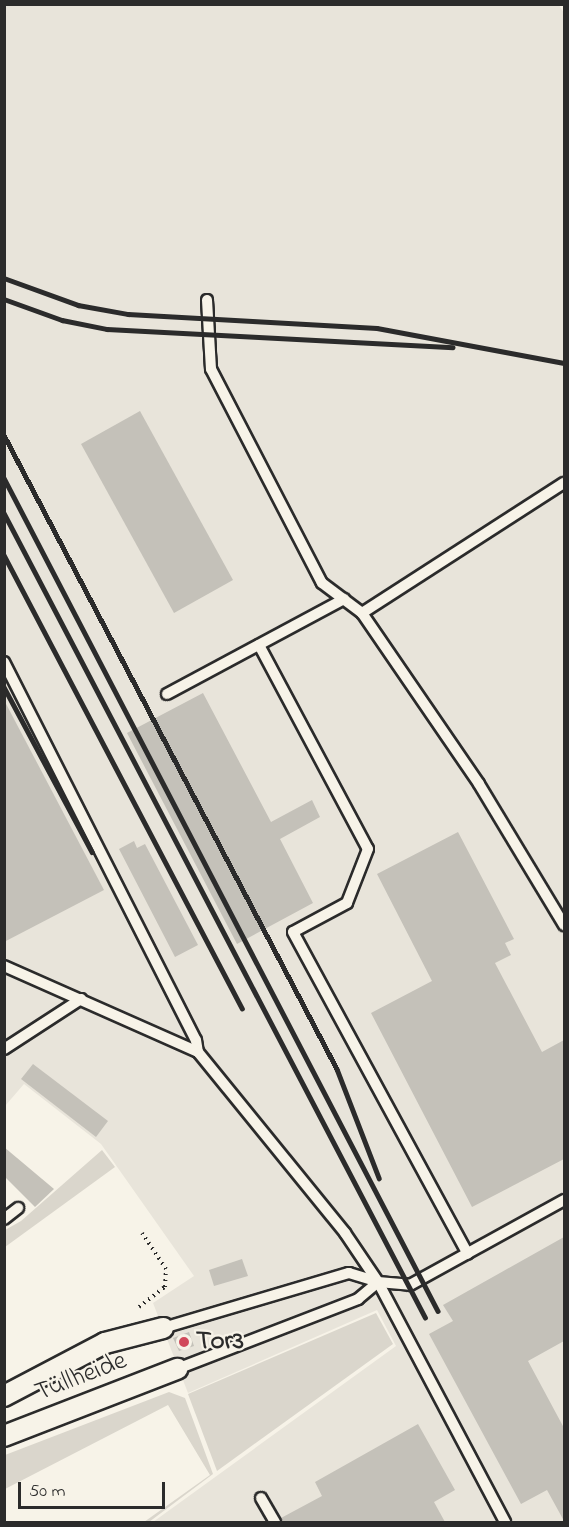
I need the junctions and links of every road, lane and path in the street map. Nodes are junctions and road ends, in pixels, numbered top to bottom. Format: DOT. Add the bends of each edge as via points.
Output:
graph roads {
  1 [pos="207,300"];
  2 [pos="564,483"];
  3 [pos="344,599"];
  4 [pos="362,613"];
  5 [pos="259,645"];
  6 [pos="4,663"];
  7 [pos="166,694"];
  8 [pos="564,925"];
  9 [pos="4,966"];
  10 [pos="81,999"];
  11 [pos="4,1049"];
  12 [pos="198,1052"];
  13 [pos="564,1200"];
  14 [pos="18,1208"];
  15 [pos="4,1219"];
  16 [pos="142,1233"];
  17 [pos="468,1254"];
  18 [pos="378,1282"];
  19 [pos="139,1307"];
  20 [pos="163,1328"];
  21 [pos="177,1369"];
  22 [pos="4,1396"];
  23 [pos="4,1436"];
  24 [pos="261,1498"];
  25 [pos="275,1522"];
  26 [pos="505,1522"];
  1 -- 3 [label="lane" via="211,369 322,582"];
  2 -- 4 [label="lane"];
  3 -- 4 [label="lane"];
  3 -- 5 [label="lane"];
  4 -- 8 [label="lane" via="479,784"];
  5 -- 7 [label="lane"];
  5 -- 17 [label="lane" via="368,849 347,903 293,932"];
  6 -- 12 [label="lane" via="196,1040"];
  9 -- 10 [label="lane"];
  10 -- 11 [label="lane"];
  10 -- 12 [label="lane"];
  12 -- 18 [label="lane" via="345,1233"];
  13 -- 17 [label="lane"];
  14 -- 15 [label="lane"];
  16 -- 19 [label="path" via="166,1269 165,1287"];
  17 -- 18 [label="lane" via="410,1284"];
  18 -- 20 [label="lane" via="349,1274"];
  18 -- 21 [label="lane" via="358,1299"];
  18 -- 26 [label="lane"];
  20 -- 22 [label="street, Tüllheide" via="105,1343"];
  21 -- 23 [label="street, Tüllheide"];
  24 -- 25 [label="lane"];
}
